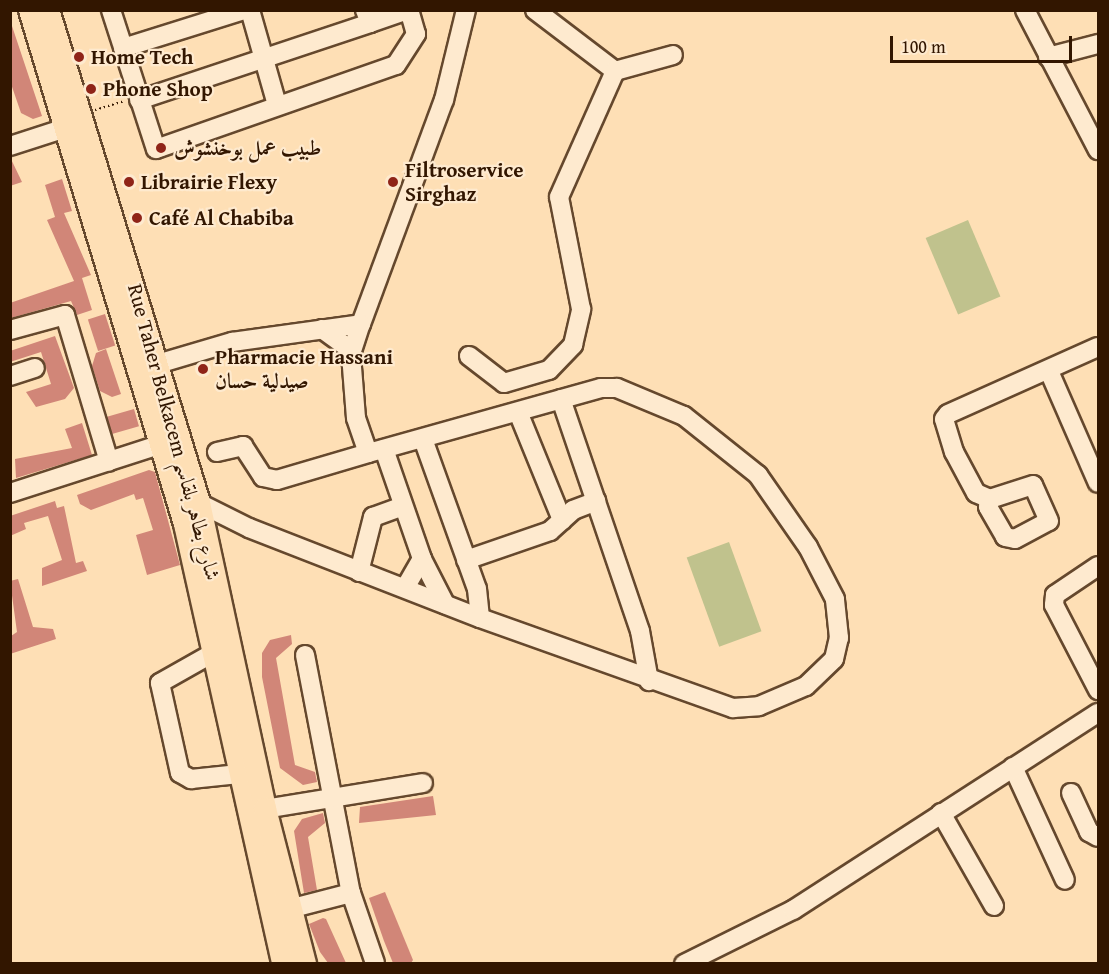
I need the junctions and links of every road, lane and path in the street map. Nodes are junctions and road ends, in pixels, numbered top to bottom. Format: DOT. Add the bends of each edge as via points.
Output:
graph roads {
  1 [pos="30,10"];
  2 [pos="48,10"];
  3 [pos="111,10"];
  4 [pos="244,10"];
  5 [pos="250,10"];
  6 [pos="408,10"];
  7 [pos="466,10"];
  8 [pos="535,10"];
  9 [pos="1025,10"];
  10 [pos="211,16"];
  11 [pos="368,17"];
  12 [pos="1098,44"];
  13 [pos="123,48"];
  14 [pos="673,55"];
  15 [pos="1048,57"];
  16 [pos="263,58"];
  17 [pos="615,71"];
  18 [pos="139,100"];
  19 [pos="114,104"];
  20 [pos="277,105"];
  21 [pos="82,120"];
  22 [pos="10,146"];
  23 [pos="1098,150"];
  24 [pos="361,324"];
  25 [pos="322,329"];
  26 [pos="10,330"];
  27 [pos="1098,348"];
  28 [pos="352,351"];
  29 [pos="470,356"];
  30 [pos="151,366"];
  31 [pos="35,368"];
  32 [pos="1049,371"];
  33 [pos="10,376"];
  34 [pos="561,399"];
  35 [pos="518,412"];
  36 [pos="423,439"];
  37 [pos="162,444"];
  38 [pos="376,451"];
  39 [pos="217,452"];
  40 [pos="109,462"];
  41 [pos="1098,483"];
  42 [pos="10,493"];
  43 [pos="990,500"];
  44 [pos="596,501"];
  45 [pos="199,503"];
  46 [pos="401,507"];
  47 [pos="562,520"];
  48 [pos="422,560"];
  49 [pos="466,560"];
  50 [pos="1098,566"];
  51 [pos="359,572"];
  52 [pos="405,588"];
  53 [pos="445,604"];
  54 [pos="480,618"];
  55 [pos="213,653"];
  56 [pos="305,655"];
  57 [pos="650,681"];
  58 [pos="1098,690"];
  59 [pos="1098,713"];
  60 [pos="1013,767"];
  61 [pos="239,774"];
  62 [pos="423,783"];
  63 [pos="1071,793"];
  64 [pos="332,796"];
  65 [pos="265,809"];
  66 [pos="941,813"];
  67 [pos="1098,837"];
  68 [pos="1065,880"];
  69 [pos="351,893"];
  70 [pos="994,906"];
  71 [pos="289,909"];
  72 [pos="283,963"];
  73 [pos="305,963"];
  74 [pos="375,963"];
  75 [pos="684,963"];
  1 -- 21 [label="main road, Rue Taher Belkacem شارع بطاهر بلقاسم"];
  2 -- 21 [label="main road, Rue Taher Belkacem شارع بطاهر بلقاسم"];
  3 -- 13 [label="street"];
  4 -- 10 [label="street"];
  5 -- 16 [label="street"];
  6 -- 11 [label="street"];
  6 -- 20 [label="street" via="416,34 396,65"];
  7 -- 24 [label="street" via="444,100"];
  8 -- 17 [label="street"];
  9 -- 15 [label="street"];
  10 -- 13 [label="street"];
  11 -- 16 [label="street"];
  12 -- 15 [label="street"];
  13 -- 18 [label="street"];
  14 -- 17 [label="street"];
  15 -- 23 [label="street"];
  16 -- 18 [label="street"];
  16 -- 20 [label="street"];
  17 -- 29 [label="street" via="559,197 581,309 573,345 549,370 504,383"];
  18 -- 20 [label="street" via="156,149"];
  19 -- 21 [label="path"];
  21 -- 22 [label="street"];
  21 -- 30 [label="main road, Rue Taher Belkacem شارع بطاهر بلقاسم"];
  24 -- 25 [label="street"];
  24 -- 28 [label="street"];
  25 -- 28 [label="street"];
  25 -- 30 [label="street" via="232,342"];
  26 -- 40 [label="street" via="65,315"];
  27 -- 32 [label="street"];
  28 -- 38 [label="street" via="356,418"];
  30 -- 37 [label="main road, Rue Taher Belkacem شارع بطاهر بلقاسم"];
  30 -- 45 [label="main road, Rue Taher Belkacem شارع بطاهر بلقاسم"];
  31 -- 33 [label="street"];
  32 -- 41 [label="street"];
  32 -- 43 [label="street" via="944,419 976,493"];
  34 -- 35 [label="street"];
  34 -- 44 [label="street"];
  34 -- 57 [label="street" via="617,388 684,416 758,475 808,547 834,599 839,638 834,658 806,686 783,697 733,708"];
  35 -- 36 [label="street"];
  35 -- 47 [label="street"];
  36 -- 38 [label="street"];
  36 -- 49 [label="street"];
  37 -- 40 [label="street"];
  37 -- 55 [label="main road, Rue Taher Belkacem شارع بطاهر بلقاسم"];
  38 -- 39 [label="street" via="277,480 263,477 243,446"];
  38 -- 46 [label="street"];
  40 -- 42 [label="street"];
  44 -- 47 [label="street"];
  44 -- 57 [label="street" via="640,631"];
  45 -- 51 [label="street"];
  45 -- 65 [label="main road, Rue Taher Belkacem شارع بطاهر بلقاسم"];
  46 -- 48 [label="street"];
  46 -- 51 [label="street" via="373,517"];
  47 -- 49 [label="street" via="550,531"];
  48 -- 52 [label="street"];
  48 -- 53 [label="street"];
  49 -- 54 [label="street"];
  50 -- 58 [label="street" via="1055,595 1054,604"];
  51 -- 52 [label="street"];
  52 -- 53 [label="street"];
  53 -- 54 [label="street"];
  54 -- 57 [label="street"];
  55 -- 61 [label="main road, Rue Taher Belkacem شارع بطاهر بلقاسم"];
  55 -- 61 [label="street" via="160,683 180,773 191,780"];
  56 -- 64 [label="street"];
  59 -- 60 [label="street"];
  60 -- 66 [label="street"];
  60 -- 68 [label="street"];
  61 -- 72 [label="main road, Rue Taher Belkacem شارع بطاهر بلقاسم"];
  62 -- 64 [label="street"];
  63 -- 67 [label="street" via="1089,832"];
  64 -- 65 [label="street"];
  64 -- 69 [label="street"];
  65 -- 71 [label="main road, Rue Taher Belkacem شارع بطاهر بلقاسم"];
  66 -- 70 [label="street"];
  66 -- 75 [label="street" via="793,910"];
  69 -- 71 [label="street"];
  69 -- 74 [label="street"];
  71 -- 73 [label="main road, Rue Taher Belkacem شارع بطاهر بلقاسم"];
}
